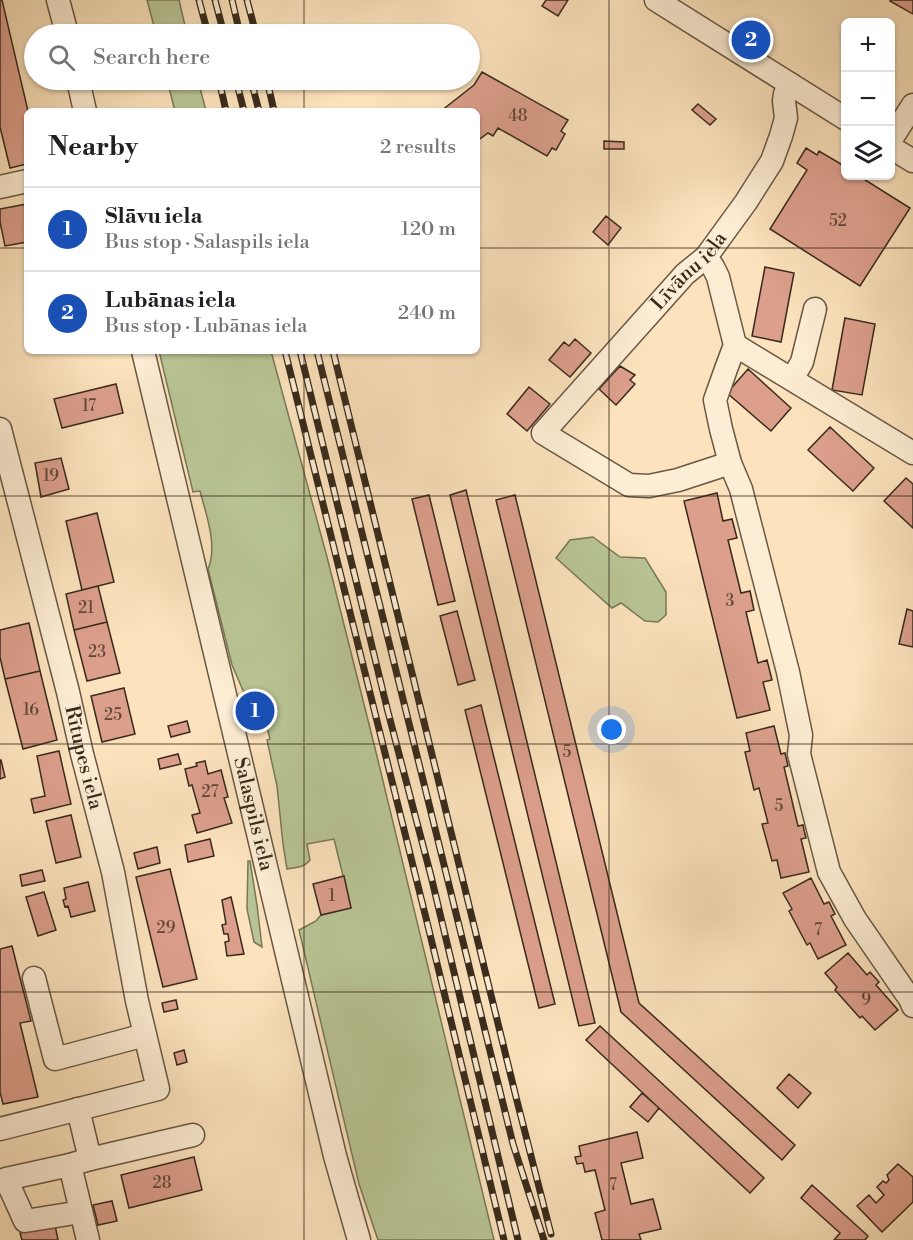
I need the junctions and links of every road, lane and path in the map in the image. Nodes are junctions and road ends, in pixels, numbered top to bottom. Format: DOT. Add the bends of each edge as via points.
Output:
graph roads {
  1 [pos="58,0"];
  2 [pos="656,0"];
  3 [pos="64,24"];
  4 [pos="790,84"];
  5 [pos="80,90"];
  6 [pos="913,105"];
  7 [pos="84,108"];
  8 [pos="841,116"];
  9 [pos="895,134"];
  10 [pos="895,150"];
  11 [pos="913,162"];
  12 [pos="24,182"];
  13 [pos="0,188"];
  14 [pos="706,257"];
  15 [pos="815,309"];
  16 [pos="735,345"];
  17 [pos="144,354"];
  18 [pos="792,379"];
  19 [pos="0,429"];
  20 [pos="913,453"];
  21 [pos="730,463"];
  22 [pos="34,978"];
  23 [pos="912,1002"];
  24 [pos="145,1035"];
  25 [pos="78,1109"];
  26 [pos="0,1129"];
  27 [pos="193,1135"];
  28 [pos="80,1162"];
  29 [pos="81,1212"];
  30 [pos="88,1240"];
  31 [pos="359,1240"];
  1 -- 3 [label="street"];
  2 -- 4 [label="street"];
  4 -- 8 [label="street"];
  4 -- 14 [label="street, Līvānu iela" via="785,94 782,136 772,161"];
  5 -- 7 [label="street"];
  6 -- 9 [label="street"];
  10 -- 11 [label="street"];
  12 -- 13 [label="street"];
  14 -- 16 [label="street" via="718,277"];
  14 -- 21 [label="street, Līvānu iela" via="685,274 543,433 629,485 669,482"];
  15 -- 18 [label="street" via="802,362"];
  16 -- 18 [label="street"];
  16 -- 21 [label="street" via="715,400"];
  17 -- 31 [label="street, Salaspils iela" via="335,1156"];
  18 -- 20 [label="street"];
  19 -- 24 [label="street, Rītupes iela" via="113,872"];
  21 -- 23 [label="street" via="741,489 788,672 801,735 799,754 829,872 855,919"];
  22 -- 24 [label="street" via="55,1059"];
  24 -- 25 [label="street, Rītupes iela" via="158,1089"];
  25 -- 26 [label="street"];
  25 -- 28 [label="street"];
  27 -- 28 [label="street"];
  28 -- 29 [label="street"];
  28 -- 29 [label="street" via="6,1179 25,1221"];
  29 -- 30 [label="street"];
}
